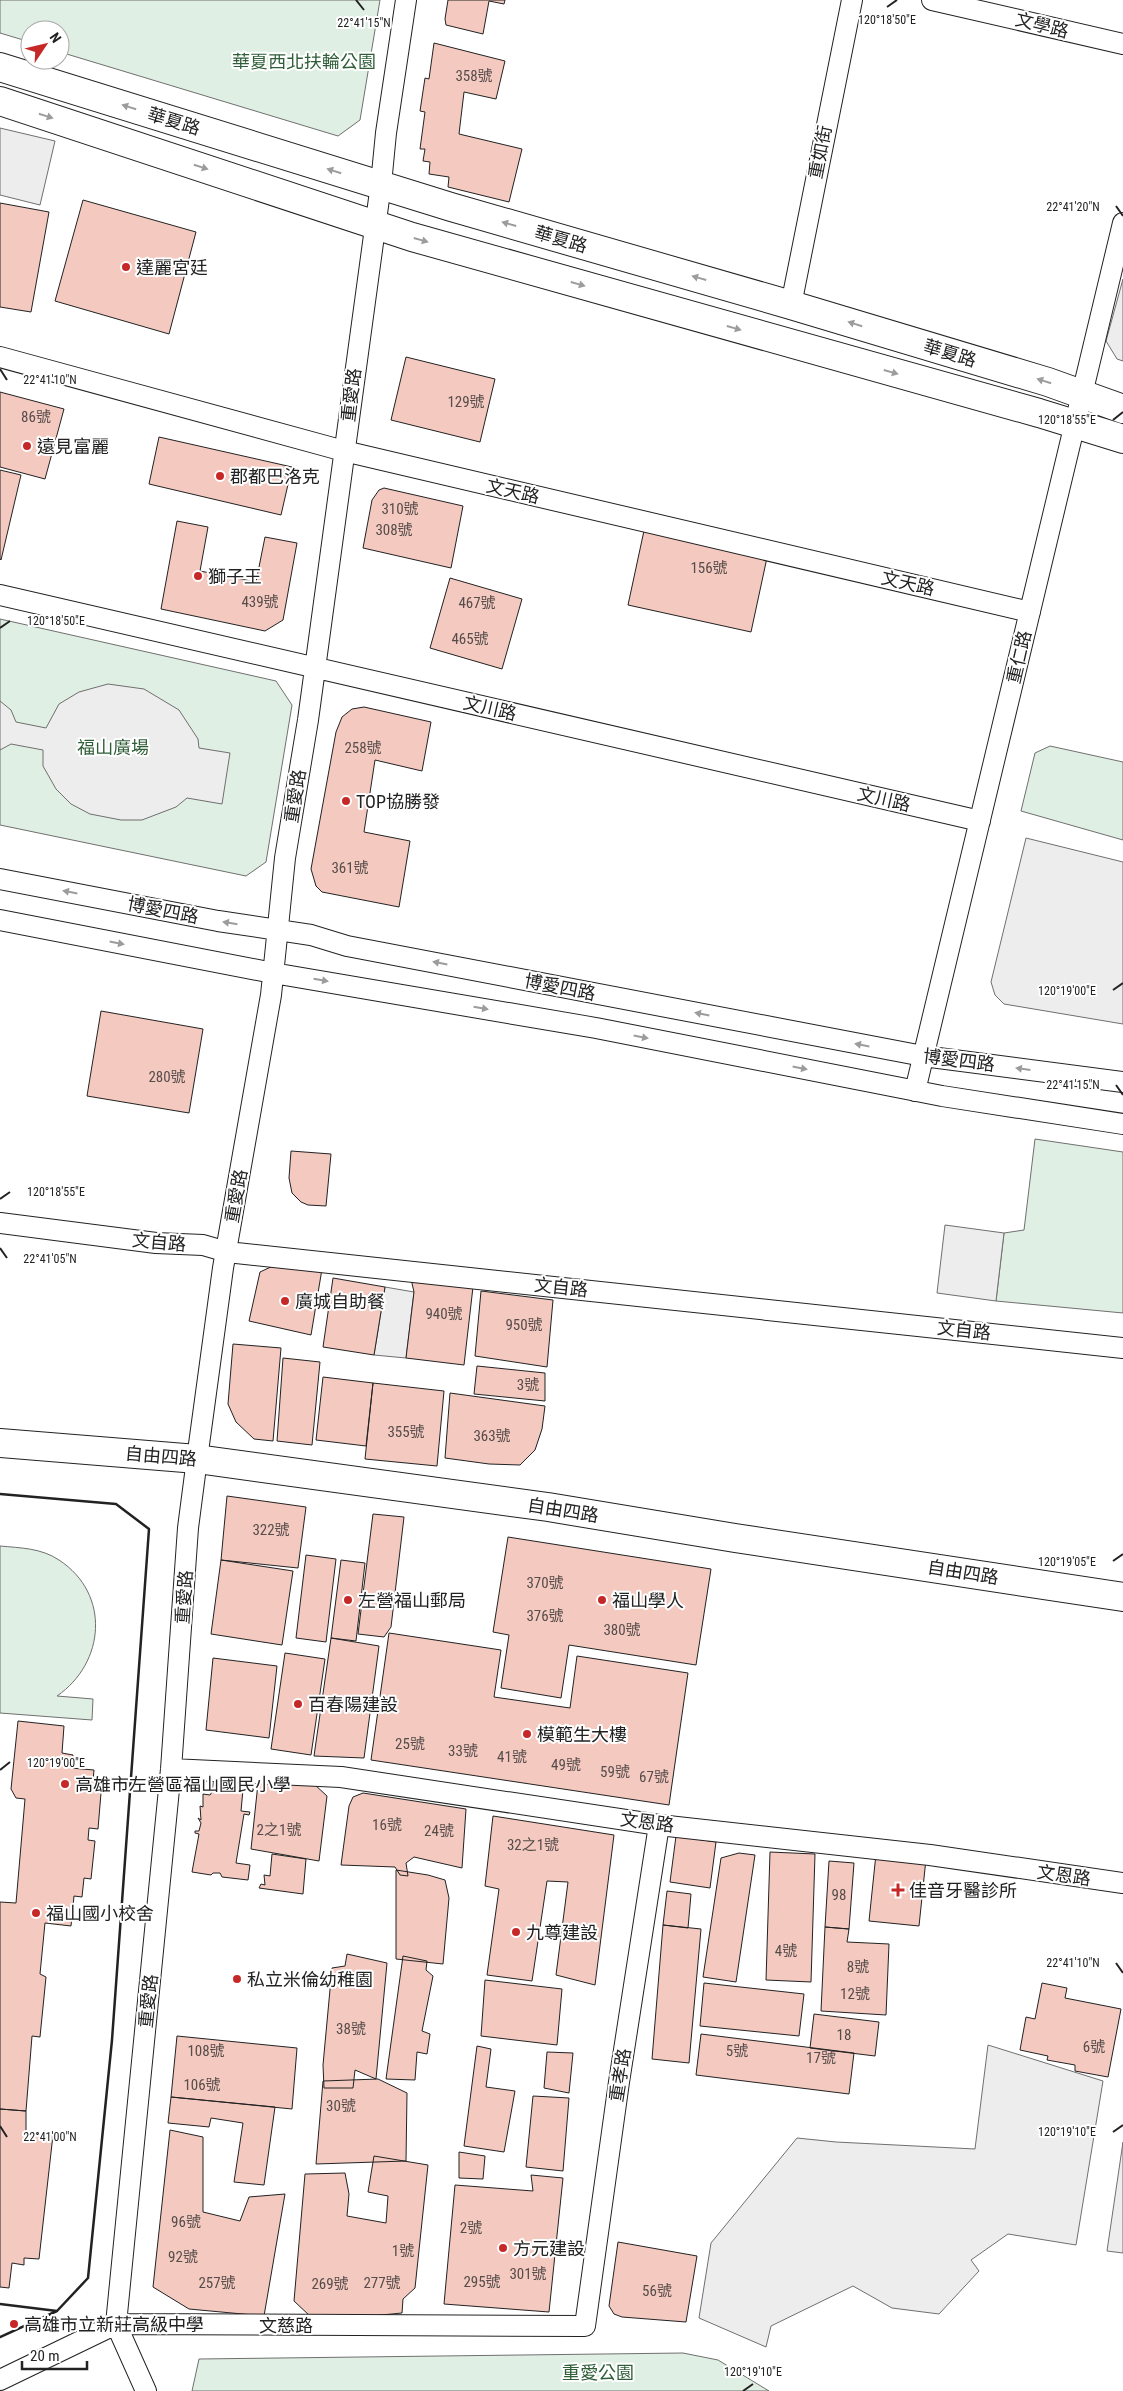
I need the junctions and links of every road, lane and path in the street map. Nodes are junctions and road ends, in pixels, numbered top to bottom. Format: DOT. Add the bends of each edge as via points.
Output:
graph roads {
  1 [pos="406,0"];
  2 [pos="852,0"];
  3 [pos="932,0"];
  4 [pos="1123,44"];
  5 [pos="0,67"];
  6 [pos="0,101"];
  7 [pos="381,184"];
  8 [pos="1123,223"];
  9 [pos="374,226"];
  10 [pos="791,305"];
  11 [pos="0,357"];
  12 [pos="1082,395"];
  13 [pos="1123,409"];
  14 [pos="1075,426"];
  15 [pos="1123,439"];
  16 [pos="344,451"];
  17 [pos="0,595"];
  18 [pos="1030,612"];
  19 [pos="315,668"];
  20 [pos="980,821"];
  21 [pos="0,879"];
  22 [pos="0,920"];
  23 [pos="278,930"];
  24 [pos="273,973"];
  25 [pos="923,1056"];
  26 [pos="1123,1082"];
  27 [pos="915,1091"];
  28 [pos="1123,1124"];
  29 [pos="0,1223"];
  30 [pos="227,1252"];
  31 [pos="1123,1348"];
  32 [pos="0,1443"];
  33 [pos="197,1459"];
  34 [pos="1123,1597"];
  35 [pos="171,1769"];
  36 [pos="660,1825"];
  37 [pos="1123,1883"];
  38 [pos="116,2324"];
  39 [pos="585,2326"];
  40 [pos="0,2380"];
  41 [pos="146,2391"];
  1 -- 7 [label="street, 重愛路"];
  2 -- 10 [label="street, 重如街"];
  3 -- 4 [label="street, 文學路"];
  7 -- 5 [label="street, 華夏路, one-way"];
  6 -- 9 [label="street, 華夏路, one-way"];
  7 -- 9 [label="street, 重愛路"];
  10 -- 7 [label="street, 華夏路, one-way"];
  8 -- 12 [label="street, 重仁路"];
  9 -- 14 [label="street, 華夏路, one-way" via="1032,411"];
  9 -- 16 [label="street, 重愛路"];
  12 -- 10 [label="street, 華夏路, one-way"];
  11 -- 16 [label="street, 文天路"];
  12 -- 13 [label="street, 華夏路"];
  12 -- 14 [label="street, 重仁路"];
  14 -- 15 [label="street, 華夏路"];
  14 -- 18 [label="street, 重仁路"];
  16 -- 18 [label="street, 文天路"];
  16 -- 19 [label="street, 重愛路"];
  17 -- 19 [label="street, 文川路"];
  18 -- 20 [label="street, 重仁路"];
  19 -- 20 [label="street, 文川路"];
  19 -- 23 [label="street, 重愛路" via="285,858"];
  20 -- 25 [label="street, 重仁路"];
  23 -- 21 [label="street, 博愛四路, one-way"];
  22 -- 24 [label="street, 博愛四路, one-way"];
  23 -- 24 [label="street, 重愛路"];
  25 -- 23 [label="street, 博愛四路, one-way"];
  24 -- 27 [label="street, 博愛四路, one-way" via="596,1028"];
  24 -- 30 [label="street, 重愛路"];
  26 -- 25 [label="street, 博愛四路, one-way"];
  25 -- 27 [label="street, 重仁路"];
  27 -- 28 [label="street, 博愛四路"];
  29 -- 30 [label="street, 文自路" via="156,1243 203,1245"];
  30 -- 31 [label="street, 文自路"];
  30 -- 33 [label="street, 重愛路"];
  32 -- 33 [label="street, 自由四路"];
  33 -- 34 [label="street, 自由四路" via="548,1507"];
  33 -- 35 [label="street, 重愛路"];
  35 -- 36 [label="street, 文恩路" via="341,1777"];
  35 -- 38 [label="street, 重愛路"];
  36 -- 37 [label="street, 文恩路" via="930,1855"];
  36 -- 39 [label="street, 重孝路"];
  38 -- 39 [label="street, 文慈路"];
  38 -- 40 [label="street, 文慈路"];
  38 -- 41 [label="street, 重愛路"];
}
